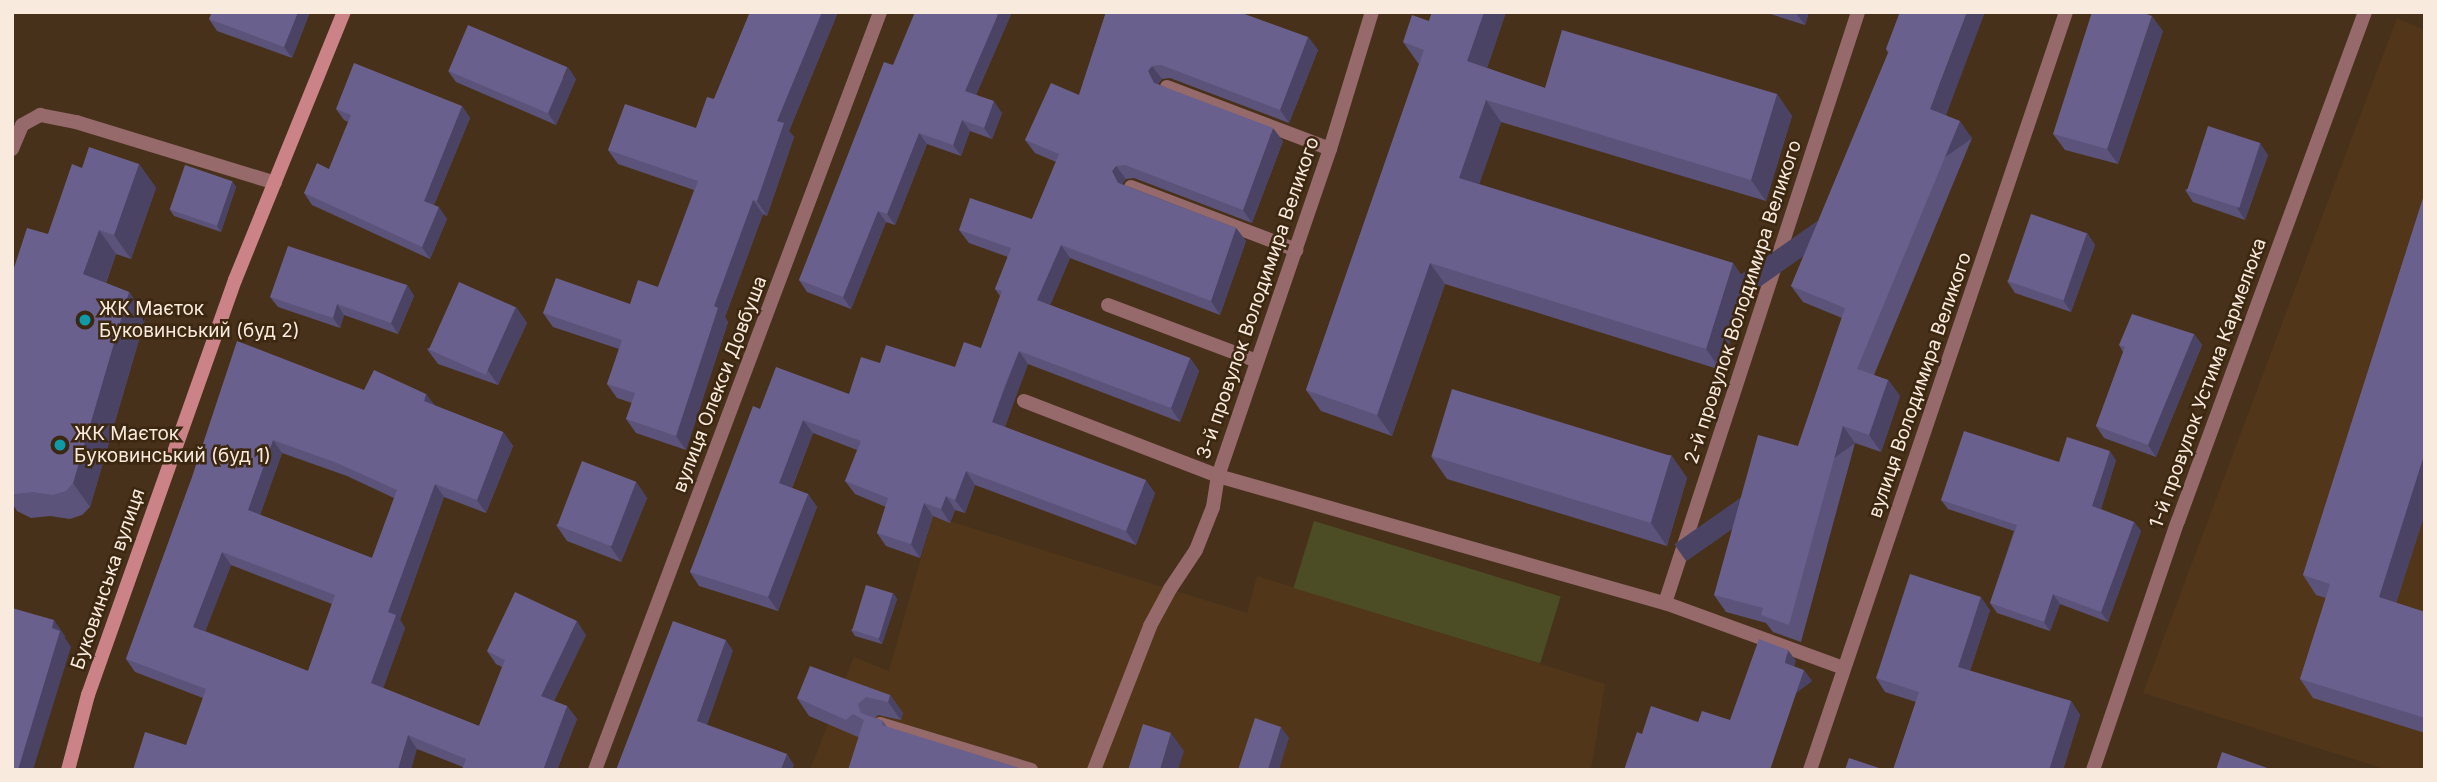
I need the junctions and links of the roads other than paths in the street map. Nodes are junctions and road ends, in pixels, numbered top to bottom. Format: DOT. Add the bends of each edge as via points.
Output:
graph roads {
  1 [pos="344,12"];
  2 [pos="880,12"];
  3 [pos="1371,12"];
  4 [pos="1858,12"];
  5 [pos="2066,12"];
  6 [pos="2365,12"];
  7 [pos="1167,87"];
  8 [pos="12,149"];
  9 [pos="1330,149"];
  10 [pos="275,183"];
  11 [pos="1131,187"];
  12 [pos="1296,250"];
  13 [pos="1108,305"];
  14 [pos="1257,361"];
  15 [pos="1024,401"];
  16 [pos="1218,476"];
  17 [pos="1665,603"];
  18 [pos="1844,668"];
  19 [pos="880,724"];
  20 [pos="68,770"];
  21 [pos="595,770"];
  22 [pos="1031,770"];
  23 [pos="1094,770"];
  24 [pos="1810,770"];
  25 [pos="2093,770"];
  1 -- 10 [label="street, Буковинська вулиця"];
  2 -- 21 [label="street, вулиця Олекси Довбуша"];
  3 -- 9 [label="street, 3-й провулок Володимира Великого"];
  4 -- 17 [label="street, 2-й провулок Володимира Великого"];
  5 -- 18 [label="street, вулиця Володимира Великого"];
  6 -- 25 [label="street, 1-й провулок Устима Кармелюка" via="2178,521"];
  7 -- 9 [label="street"];
  8 -- 10 [label="street" via="22,125 40,115"];
  9 -- 12 [label="street, 3-й провулок Володимира Великого"];
  10 -- 20 [label="street, Буковинська вулиця" via="235,280 139,547 88,695"];
  11 -- 12 [label="street"];
  12 -- 14 [label="street, 3-й провулок Володимира Великого"];
  13 -- 14 [label="street"];
  14 -- 16 [label="street, 3-й провулок Володимира Великого"];
  15 -- 16 [label="street"];
  16 -- 17 [label="street"];
  16 -- 23 [label="street, 3-й провулок Володимира Великого" via="1213,507 1196,550 1150,626"];
  17 -- 18 [label="street"];
  18 -- 24 [label="street, вулиця Володимира Великого"];
  19 -- 22 [label="street"];
}
